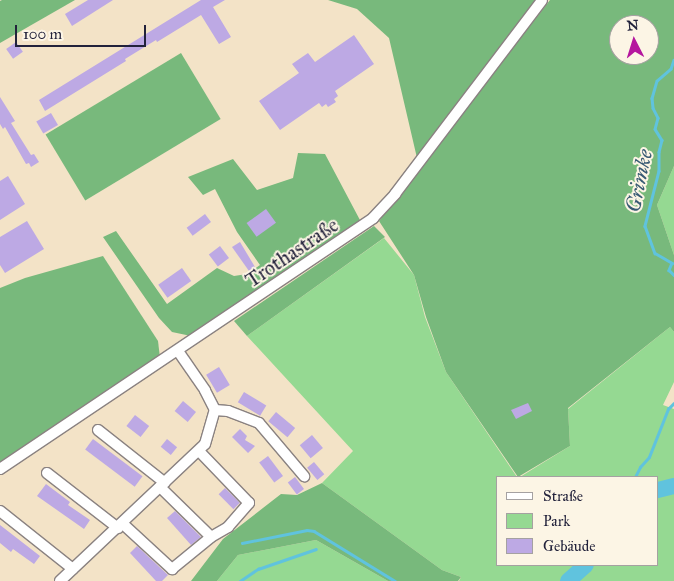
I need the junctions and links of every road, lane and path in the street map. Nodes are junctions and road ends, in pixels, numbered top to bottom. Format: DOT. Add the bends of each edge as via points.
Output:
graph roads {
  1 [pos="542,0"];
  2 [pos="178,351"];
  3 [pos="215,410"];
  4 [pos="98,430"];
  5 [pos="199,451"];
  6 [pos="0,469"];
  7 [pos="47,473"];
  8 [pos="304,476"];
  9 [pos="163,485"];
  10 [pos="0,511"];
  11 [pos="120,526"];
  12 [pos="211,538"];
  13 [pos="73,569"];
  14 [pos="60,581"];
  1 -- 2 [label="street, Trothastraße" via="395,194 373,218"];
  2 -- 3 [label="street"];
  2 -- 6 [label="street, Trothastraße"];
  3 -- 5 [label="street" via="210,432"];
  3 -- 8 [label="street" via="228,411 259,423"];
  4 -- 9 [label="street"];
  5 -- 9 [label="street"];
  5 -- 12 [label="street" via="249,503 228,526"];
  7 -- 11 [label="street"];
  9 -- 11 [label="street"];
  9 -- 12 [label="street"];
  10 -- 13 [label="street"];
  11 -- 12 [label="street" via="172,569"];
  11 -- 13 [label="street"];
  13 -- 14 [label="street"];
}
